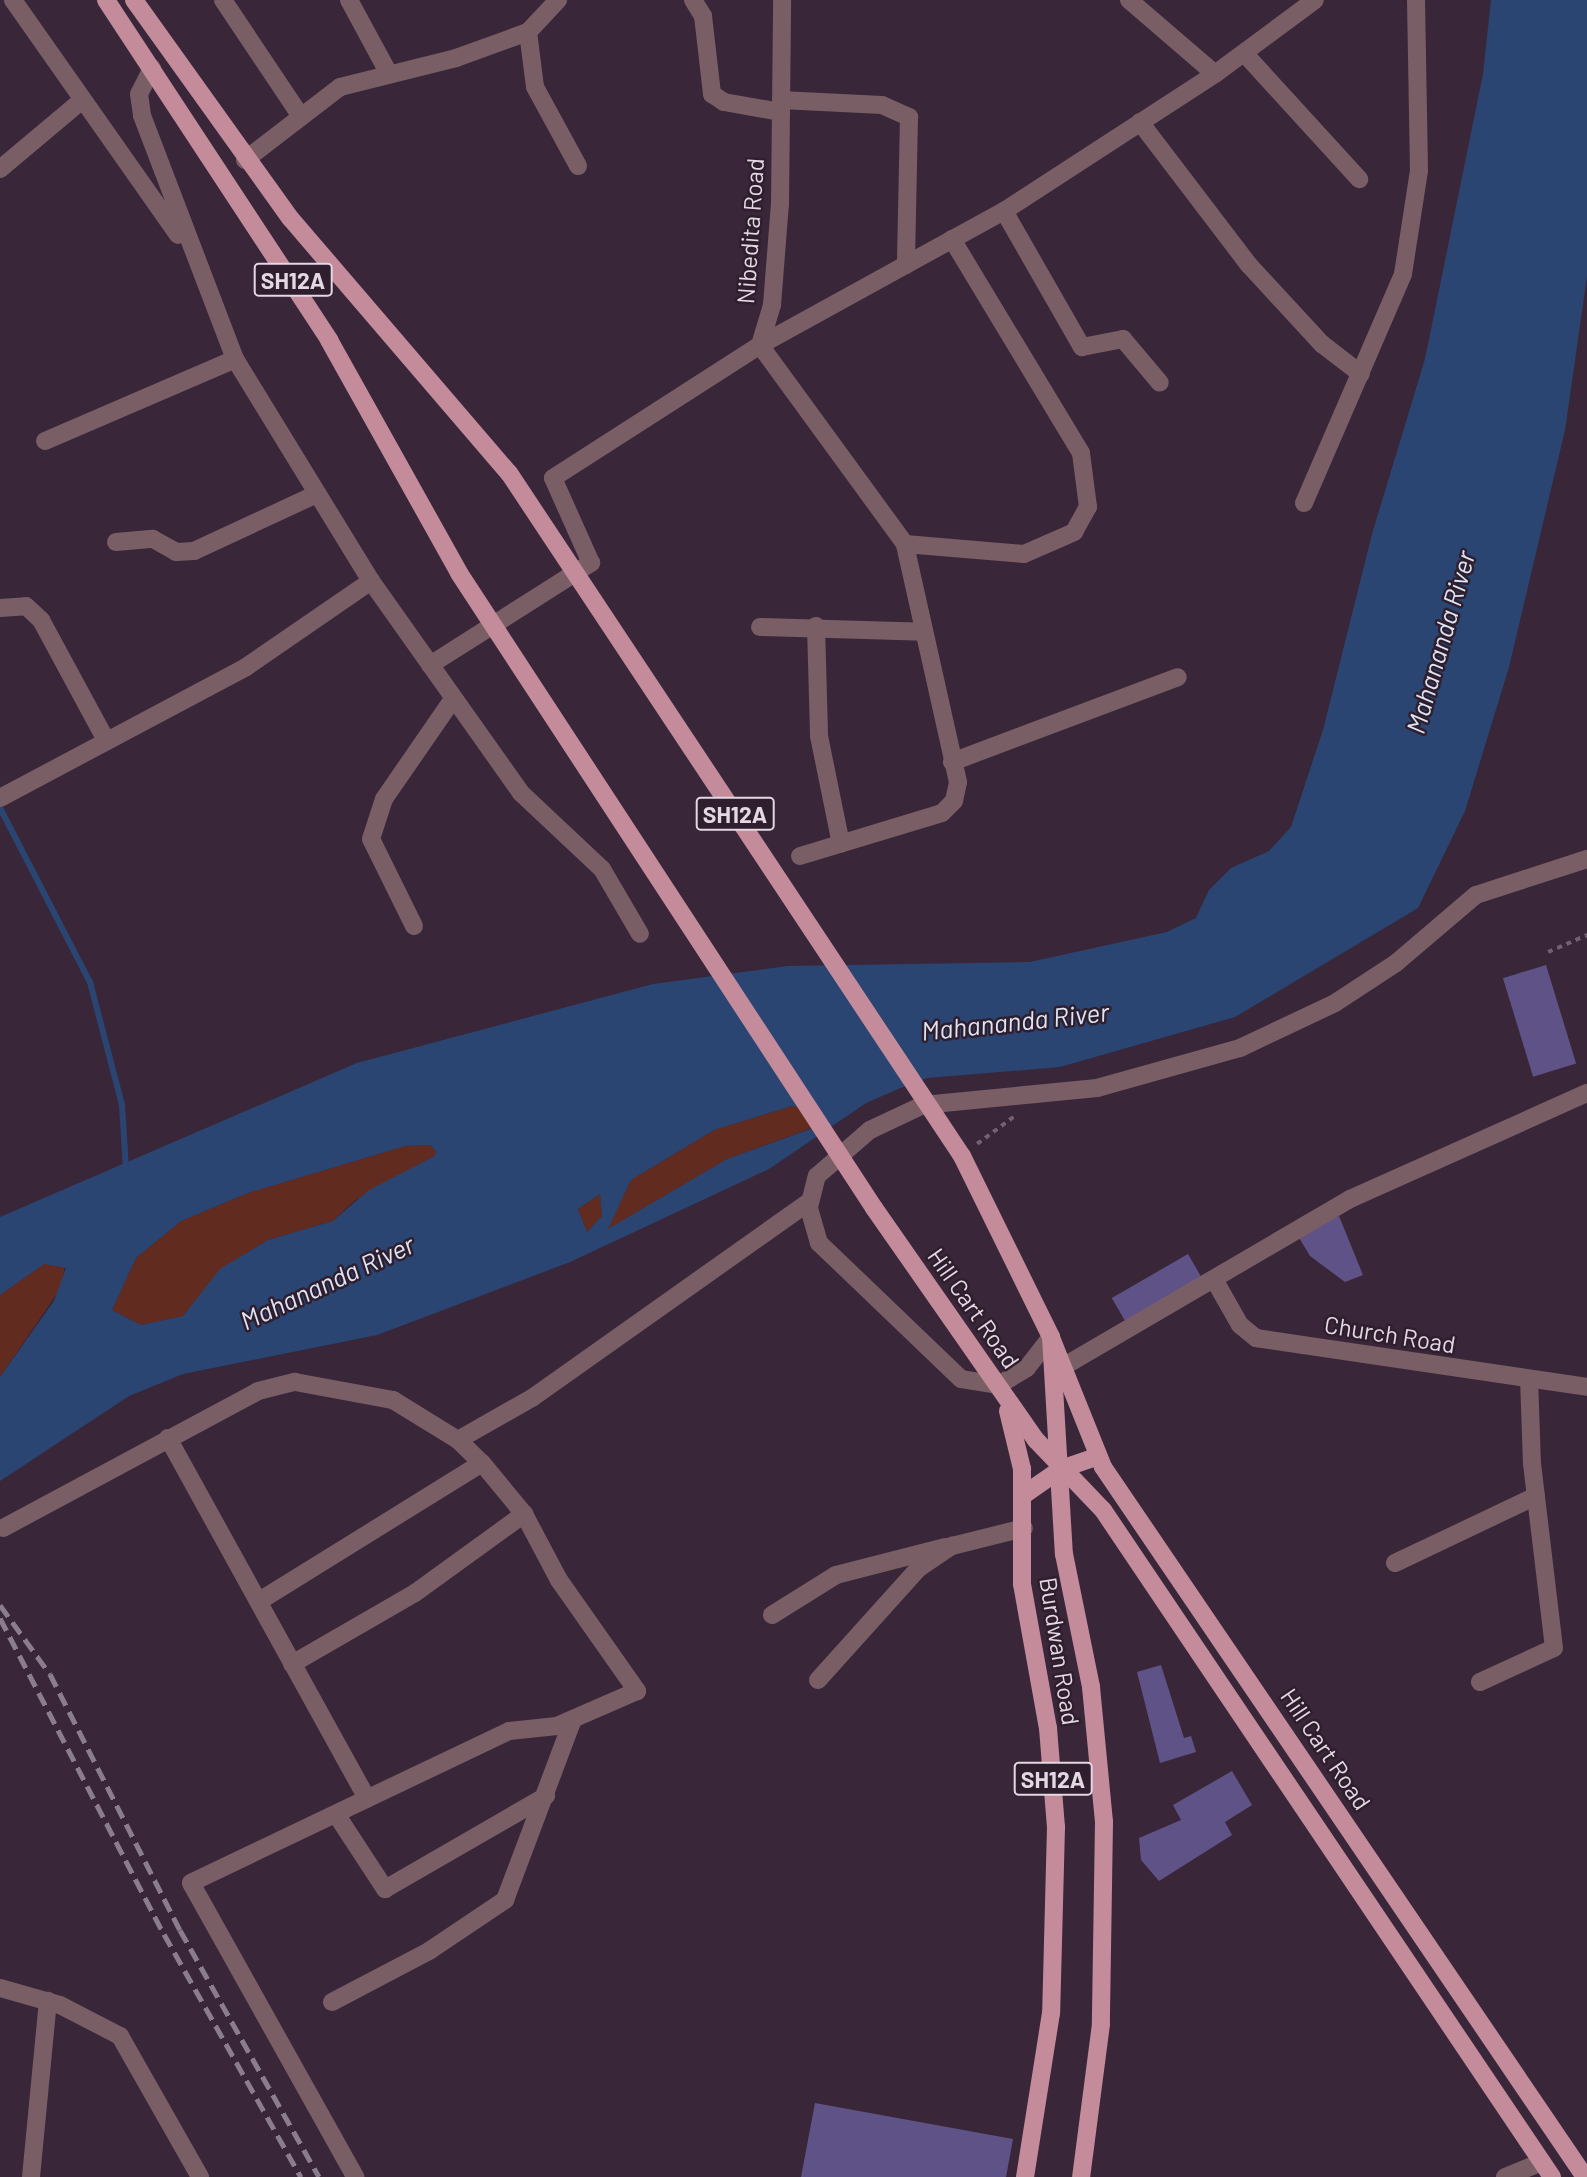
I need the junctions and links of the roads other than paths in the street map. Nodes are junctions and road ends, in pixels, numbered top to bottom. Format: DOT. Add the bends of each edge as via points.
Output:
graph roads {
  1 [pos="13,0"];
  2 [pos="106,0"];
  3 [pos="134,0"];
  4 [pos="223,0"];
  5 [pos="349,0"];
  6 [pos="558,0"];
  7 [pos="693,0"];
  8 [pos="782,0"];
  9 [pos="1129,0"];
  10 [pos="1315,0"];
  11 [pos="1416,0"];
  12 [pos="528,32"];
  13 [pos="1244,52"];
  14 [pos="152,68"];
  15 [pos="388,72"];
  16 [pos="1215,74"];
  17 [pos="81,101"];
  18 [pos="781,106"];
  19 [pos="300,115"];
  20 [pos="1140,122"];
  21 [pos="246,160"];
  22 [pos="578,166"];
  23 [pos="0,169"];
  24 [pos="1359,179"];
  25 [pos="1003,211"];
  26 [pos="951,239"];
  27 [pos="189,251"];
  28 [pos="906,265"];
  29 [pos="760,345"];
  30 [pos="235,359"];
  31 [pos="1361,374"];
  32 [pos="1160,383"];
  33 [pos="45,441"];
  34 [pos="317,494"];
  35 [pos="1304,503"];
  36 [pos="116,542"];
  37 [pos="905,544"];
  38 [pos="371,581"];
  39 [pos="0,608"];
  40 [pos="816,626"];
  41 [pos="760,627"];
  42 [pos="924,632"];
  43 [pos="430,665"];
  44 [pos="1178,677"];
  45 [pos="453,699"];
  46 [pos="106,740"];
  47 [pos="952,762"];
  48 [pos="0,798"];
  49 [pos="841,844"];
  50 [pos="800,856"];
  51 [pos="1587,859"];
  52 [pos="414,926"];
  53 [pos="640,934"];
  54 [pos="1587,1093"];
  55 [pos="809,1202"];
  56 [pos="1215,1282"];
  57 [pos="1051,1336"];
  58 [pos="1066,1365"];
  59 [pos="1530,1380"];
  60 [pos="999,1385"];
  61 [pos="1587,1387"];
  62 [pos="168,1437"];
  63 [pos="458,1440"];
  64 [pos="1096,1457"];
  65 [pos="482,1463"];
  66 [pos="1061,1469"];
  67 [pos="1025,1494"];
  68 [pos="1536,1496"];
  69 [pos="524,1514"];
  70 [pos="3,1528"];
  71 [pos="1024,1528"];
  72 [pos="952,1546"];
  73 [pos="881,1560"];
  74 [pos="1395,1563"];
  75 [pos="896,1588"];
  76 [pos="261,1600"];
  77 [pos="772,1615"];
  78 [pos="292,1664"];
  79 [pos="818,1680"];
  80 [pos="1480,1682"];
  81 [pos="573,1719"];
  82 [pos="546,1796"];
  83 [pos="367,1799"];
  84 [pos="336,1814"];
  85 [pos="0,1988"];
  86 [pos="48,2001"];
  87 [pos="332,2002"];
  88 [pos="1542,2162"];
  89 [pos="32,2177"];
  90 [pos="200,2177"];
  91 [pos="355,2177"];
  92 [pos="1025,2177"];
  93 [pos="1081,2177"];
  94 [pos="1505,2177"];
  95 [pos="1552,2177"];
  96 [pos="1585,2177"];
  1 -- 17 [label="street"];
  2 -- 14 [label="main road, SH12A"];
  3 -- 21 [label="main road, SH12A"];
  4 -- 19 [label="street"];
  5 -- 15 [label="street"];
  6 -- 12 [label="street"];
  7 -- 18 [label="street" via="703,16 712,94 724,102"];
  8 -- 18 [label="street, Nibedita Road"];
  9 -- 16 [label="street"];
  10 -- 13 [label="street"];
  11 -- 31 [label="street" via="1419,171 1413,225 1403,274"];
  12 -- 15 [label="street" via="456,58"];
  12 -- 22 [label="street" via="535,87"];
  13 -- 16 [label="street"];
  13 -- 24 [label="street"];
  14 -- 27 [label="street" via="139,94 142,115"];
  14 -- 60 [label="main road, Hill Cart Road / SH12A, bridge" via="323,329 459,573 874,1208"];
  15 -- 19 [label="street" via="340,87"];
  16 -- 20 [label="street"];
  17 -- 23 [label="street"];
  17 -- 27 [label="street"];
  18 -- 28 [label="street" via="882,105 909,117"];
  18 -- 29 [label="street, Nibedita Road" via="772,305"];
  19 -- 21 [label="street"];
  20 -- 25 [label="street"];
  20 -- 31 [label="street" via="1249,265 1322,344"];
  21 -- 57 [label="main road, Hill Cart Road / SH12A, bridge" via="509,473 962,1156"];
  25 -- 26 [label="street"];
  25 -- 32 [label="street" via="1082,347 1123,339"];
  26 -- 28 [label="street"];
  26 -- 37 [label="street" via="1081,453 1088,507 1074,532 1024,554"];
  27 -- 30 [label="street"];
  28 -- 29 [label="street"];
  29 -- 37 [label="street"];
  29 -- 43 [label="street" via="553,478 591,564"];
  30 -- 33 [label="street"];
  30 -- 34 [label="street"];
  31 -- 35 [label="street"];
  34 -- 36 [label="street" via="194,551 176,552 153,539"];
  34 -- 38 [label="street"];
  37 -- 42 [label="street"];
  38 -- 43 [label="street"];
  38 -- 46 [label="street" via="366,591 246,667"];
  39 -- 46 [label="street" via="26,606 41,620"];
  40 -- 41 [label="street"];
  40 -- 42 [label="street"];
  40 -- 49 [label="street" via="819,736"];
  42 -- 47 [label="street"];
  43 -- 45 [label="street"];
  44 -- 47 [label="street"];
  45 -- 52 [label="street" via="384,799 371,839"];
  45 -- 53 [label="street" via="521,793 602,869"];
  46 -- 48 [label="street"];
  47 -- 49 [label="street" via="958,782 954,801 942,813"];
  49 -- 50 [label="street"];
  51 -- 55 [label="street" via="1476,895 1396,963 1295,1026 1166,1071 1043,1095 939,1101 906,1112 831,1160 812,1186"];
  54 -- 56 [label="street" via="1350,1199"];
  55 -- 60 [label="street" via="819,1243 873,1298 961,1379"];
  55 -- 63 [label="street" via="532,1398"];
  56 -- 58 [label="street"];
  56 -- 59 [label="street, Church Road" via="1240,1325 1256,1338"];
  57 -- 58 [label="main road, Hill Cart Road"];
  57 -- 60 [label="street" via="1027,1368"];
  57 -- 66 [label="main road, Hill Cart Road / SH12A"];
  58 -- 64 [label="main road, Hill Cart Road"];
  59 -- 61 [label="street, Church Road"];
  59 -- 68 [label="street"];
  60 -- 66 [label="main road, Hill Cart Road"];
  60 -- 67 [label="main road, Burdwan Road / SH12A"];
  62 -- 63 [label="street" via="258,1391 295,1382 393,1401"];
  62 -- 70 [label="street"];
  62 -- 76 [label="street"];
  63 -- 65 [label="street"];
  64 -- 66 [label="main road"];
  64 -- 96 [label="main road, Hill Cart Road"];
  65 -- 69 [label="street"];
  65 -- 76 [label="street"];
  66 -- 67 [label="main road"];
  66 -- 88 [label="main road, Hill Cart Road" via="1103,1510"];
  66 -- 93 [label="main road, Burdwan Road / SH12A" via="1064,1554 1099,1754 1107,1889 1101,2024"];
  67 -- 71 [label="main road, Burdwan Road / SH12A"];
  68 -- 74 [label="street"];
  68 -- 80 [label="street" via="1554,1648"];
  69 -- 78 [label="street" via="415,1592"];
  69 -- 81 [label="street" via="559,1580 637,1691"];
  71 -- 72 [label="street"];
  71 -- 92 [label="main road, Burdwan Road / SH12A" via="1022,1584 1048,1728 1057,1877 1049,2026"];
  72 -- 73 [label="street"];
  72 -- 75 [label="street"];
  73 -- 75 [label="street"];
  73 -- 77 [label="street" via="836,1575"];
  75 -- 79 [label="street"];
  76 -- 78 [label="street"];
  78 -- 83 [label="street"];
  81 -- 82 [label="street"];
  81 -- 83 [label="street" via="509,1731"];
  82 -- 84 [label="street" via="385,1889"];
  82 -- 87 [label="street" via="505,1900 429,1951"];
  83 -- 84 [label="street"];
  84 -- 91 [label="street" via="191,1883"];
  85 -- 86 [label="street"];
  86 -- 89 [label="street"];
  86 -- 90 [label="street" via="120,2036"];
  88 -- 94 [label="street"];
  88 -- 95 [label="main road, Hill Cart Road"];
}
